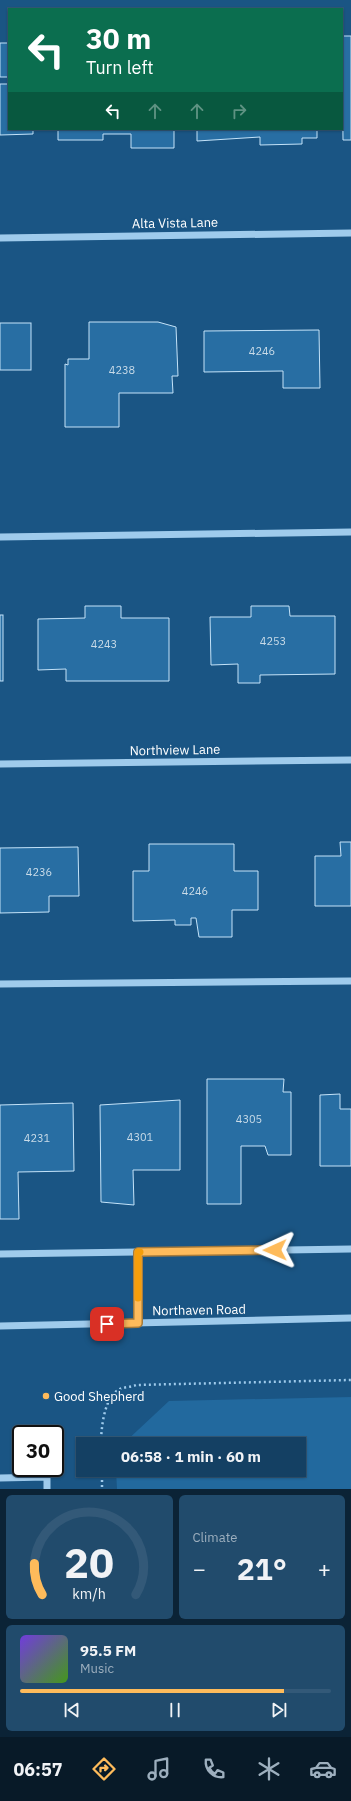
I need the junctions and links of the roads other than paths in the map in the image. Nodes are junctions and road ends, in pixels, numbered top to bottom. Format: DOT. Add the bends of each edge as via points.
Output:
graph roads {
  1 [pos="351,233"];
  2 [pos="0,238"];
  3 [pos="351,532"];
  4 [pos="0,537"];
  5 [pos="351,760"];
  6 [pos="0,764"];
  7 [pos="351,981"];
  8 [pos="0,984"];
  9 [pos="351,1249"];
  10 [pos="138,1252"];
  11 [pos="0,1254"];
  12 [pos="351,1318"];
  13 [pos="138,1323"];
  14 [pos="0,1326"];
  15 [pos="0,1478"];
  16 [pos="47,1489"];
  1 -- 2 [label="street, Alta Vista Lane"];
  3 -- 4 [label="street"];
  5 -- 6 [label="street, Northview Lane"];
  7 -- 8 [label="street"];
  9 -- 10 [label="street"];
  10 -- 11 [label="street"];
  10 -- 13 [label="street"];
  12 -- 13 [label="street, Northaven Road"];
  13 -- 14 [label="street, Northaven Road"];
  15 -- 16 [label="street" via="47,1477"];
}
